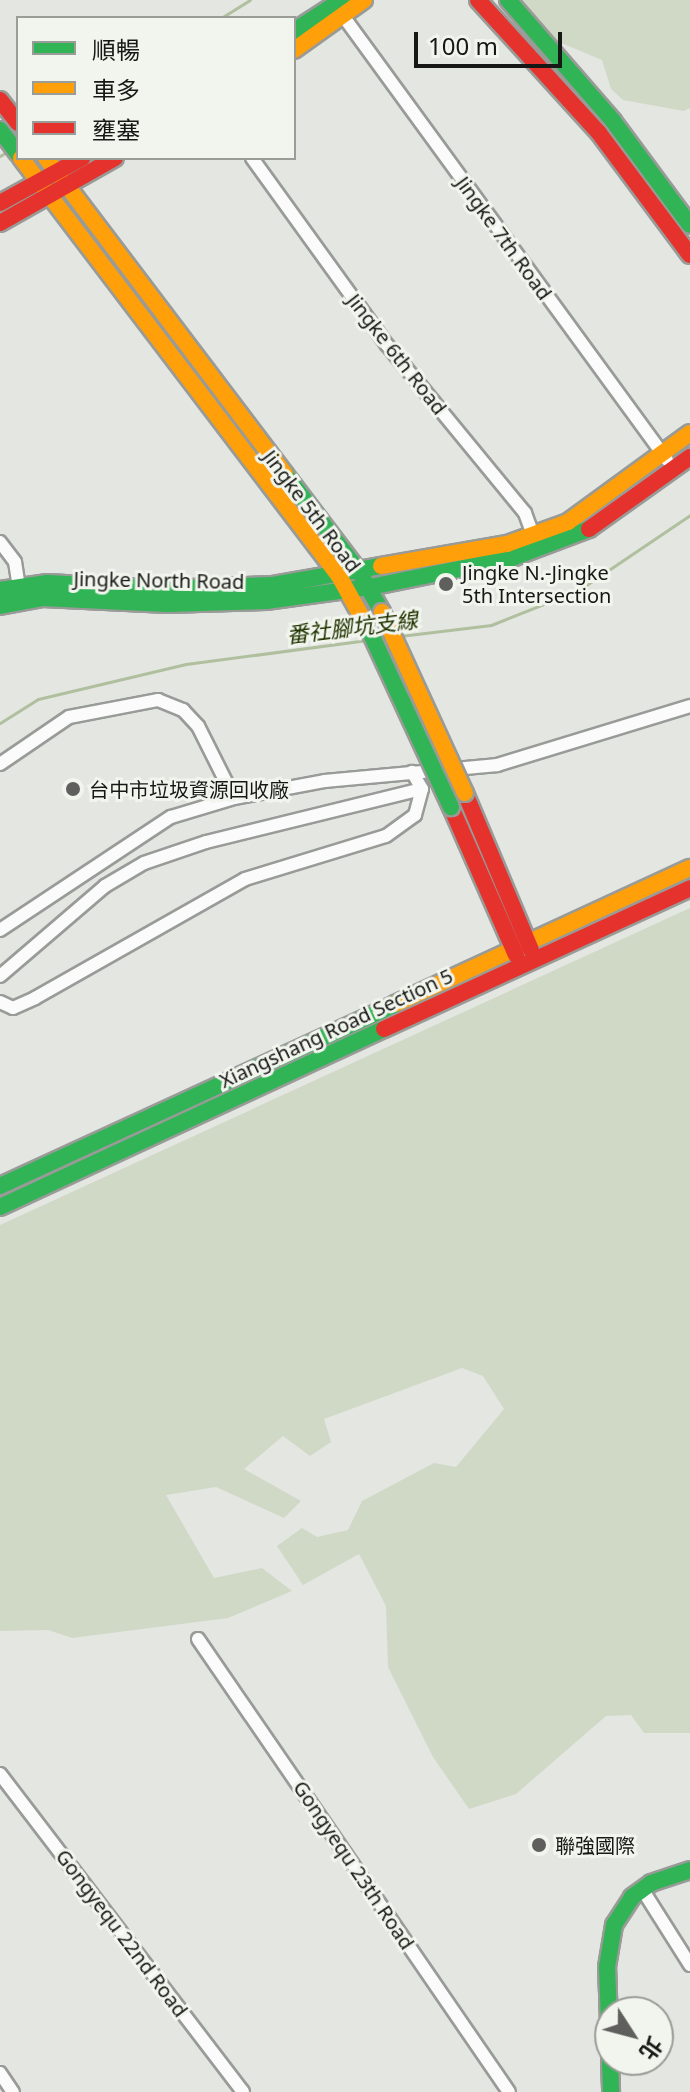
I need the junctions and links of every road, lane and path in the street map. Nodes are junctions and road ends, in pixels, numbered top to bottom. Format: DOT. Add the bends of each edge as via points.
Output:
graph roads {
  1 [pos="364,0"];
  2 [pos="478,0"];
  3 [pos="508,0"];
  4 [pos="341,8"];
  5 [pos="296,30"];
  6 [pos="296,48"];
  7 [pos="0,100"];
  8 [pos="16,120"];
  9 [pos="0,130"];
  10 [pos="16,151"];
  11 [pos="23,160"];
  12 [pos="48,160"];
  13 [pos="80,160"];
  14 [pos="110,160"];
  15 [pos="253,160"];
  16 [pos="62,179"];
  17 [pos="39,181"];
  18 [pos="48,195"];
  19 [pos="0,203"];
  20 [pos="0,223"];
  21 [pos="690,225"];
  22 [pos="690,255"];
  23 [pos="690,433"];
  24 [pos="662,454"];
  25 [pos="690,457"];
  26 [pos="673,469"];
  27 [pos="531,534"];
  28 [pos="0,542"];
  29 [pos="540,550"];
  30 [pos="365,580"];
  31 [pos="343,584"];
  32 [pos="0,590"];
  33 [pos="20,595"];
  34 [pos="0,606"];
  35 [pos="690,706"];
  36 [pos="0,764"];
  37 [pos="412,772"];
  38 [pos="422,789"];
  39 [pos="234,798"];
  40 [pos="690,868"];
  41 [pos="690,888"];
  42 [pos="0,930"];
  43 [pos="522,944"];
  44 [pos="528,966"];
  45 [pos="0,976"];
  46 [pos="0,1002"];
  47 [pos="0,1186"];
  48 [pos="0,1207"];
  49 [pos="198,1639"];
  50 [pos="0,1774"];
  51 [pos="690,1870"];
  52 [pos="642,1889"];
  53 [pos="690,1965"];
  54 [pos="610,1996"];
  55 [pos="0,2073"];
  56 [pos="13,2092"];
  57 [pos="243,2092"];
  58 [pos="509,2092"];
  1 -- 4 [label="street"];
  2 -- 22 [label="street" via="599,133"];
  3 -- 21 [label="street" via="613,121"];
  4 -- 5 [label="street"];
  4 -- 6 [label="street"];
  4 -- 24 [label="street, Jingke 7th Road"];
  7 -- 8 [label="street"];
  9 -- 10 [label="street, Jingke 5th Road"];
  11 -- 17 [label="street, Jingke 5th Road"];
  12 -- 16 [label="street, Jingke 5th Road"];
  13 -- 16 [label="street"];
  14 -- 16 [label="street"];
  15 -- 27 [label="street, Jingke 6th Road" via="387,345 525,513"];
  16 -- 17 [label="street"];
  16 -- 18 [label="street"];
  16 -- 30 [label="street, Jingke 5th Road"];
  17 -- 18 [label="street, Jingke 5th Road"];
  17 -- 19 [label="street"];
  18 -- 20 [label="street"];
  18 -- 31 [label="street, Jingke 5th Road"];
  23 -- 24 [label="street, Jingke North Road"];
  24 -- 26 [label="street, Jingke 7th Road"];
  24 -- 27 [label="street, Jingke North Road" via="568,522"];
  25 -- 26 [label="street, Jingke North Road"];
  26 -- 29 [label="street, Jingke North Road" via="580,535"];
  27 -- 29 [label="street, Jingke 6th Road"];
  27 -- 30 [label="street, Jingke North Road"];
  28 -- 33 [label="street" via="15,562"];
  29 -- 30 [label="street, Jingke North Road"];
  30 -- 31 [label="street, Jingke North Road"];
  30 -- 43 [label="street, Jingke 5th Road, bridge" via="465,793"];
  31 -- 33 [label="street, Jingke North Road" via="209,604"];
  31 -- 43 [label="street, Jingke 5th Road, bridge"];
  32 -- 33 [label="street, Jingke North Road"];
  33 -- 34 [label="street, Jingke North Road"];
  35 -- 37 [label="street" via="497,765"];
  36 -- 39 [label="street" via="69,717 158,700 183,710 198,726"];
  37 -- 38 [label="street"];
  37 -- 39 [label="street"];
  38 -- 45 [label="street" via="206,842 144,863 105,886"];
  38 -- 46 [label="street" via="415,815 386,836 245,879 35,998 13,1008"];
  39 -- 42 [label="street" via="171,817"];
  40 -- 43 [label="street, Xiangshang Road Section 5"];
  41 -- 44 [label="street, Xiangshang Road Section 5"];
  43 -- 44 [label="street, Jingke 5th Road"];
  43 -- 47 [label="street, Xiangshang Road Section 5"];
  44 -- 48 [label="street, Xiangshang Road Section 5"];
  49 -- 58 [label="street, Gongyequ 23th Road"];
  50 -- 57 [label="street, Gongyequ 22nd Road"];
  51 -- 52 [label="street"];
  52 -- 53 [label="street"];
  52 -- 54 [label="street" via="619,1916 609,1941"];
  55 -- 56 [label="street"];
}
